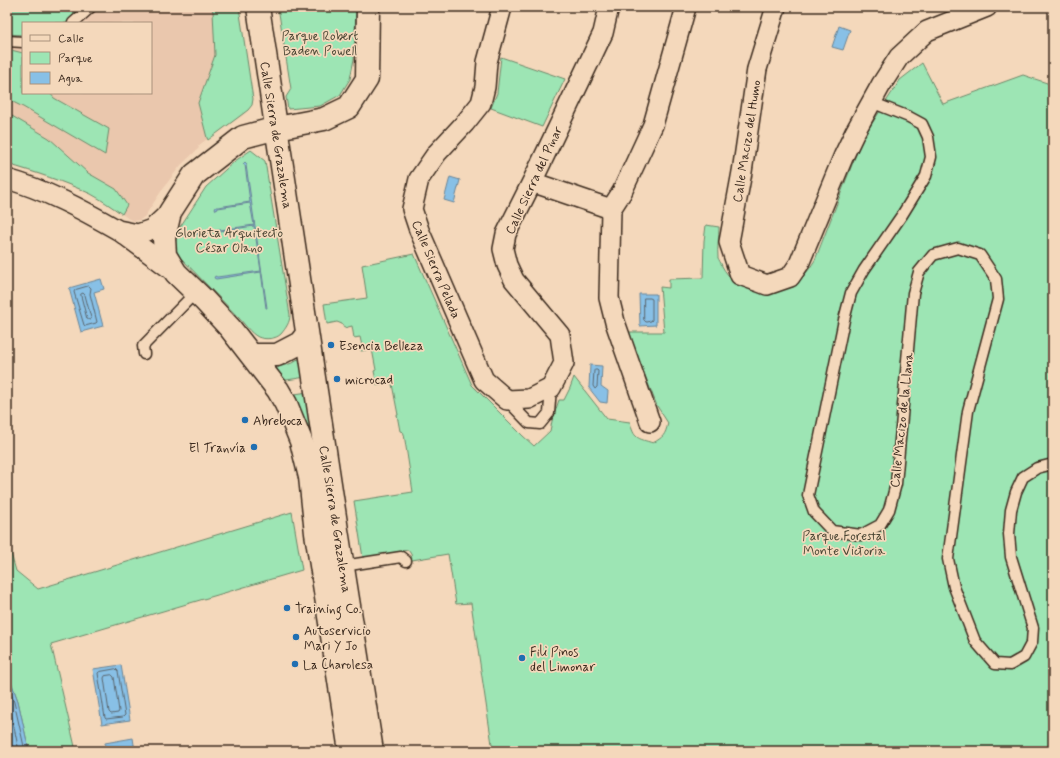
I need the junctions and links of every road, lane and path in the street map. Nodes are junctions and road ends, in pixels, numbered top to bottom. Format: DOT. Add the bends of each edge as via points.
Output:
graph roads {
  1 [pos="91,7"];
  2 [pos="258,7"];
  3 [pos="368,7"];
  4 [pos="502,7"];
  5 [pos="608,7"];
  6 [pos="686,7"];
  7 [pos="776,7"];
  8 [pos="987,7"];
  9 [pos="74,22"];
  10 [pos="7,41"];
  11 [pos="22,42"];
  12 [pos="871,102"];
  13 [pos="277,128"];
  14 [pos="7,179"];
  15 [pos="532,182"];
  16 [pos="610,209"];
  17 [pos="170,212"];
  18 [pos="118,230"];
  19 [pos="176,274"];
  20 [pos="196,292"];
  21 [pos="307,334"];
  22 [pos="144,354"];
  23 [pos="251,355"];
  24 [pos="551,388"];
  25 [pos="507,400"];
  26 [pos="650,422"];
  27 [pos="1053,465"];
  28 [pos="406,561"];
  29 [pos="343,566"];
  30 [pos="350,751"];
  31 [pos="372,751"];
  1 -- 9 [label="lane"];
  2 -- 13 [label="street, Calle Sierra de Grazalema"];
  3 -- 13 [label="street, Calle Sierra de Grazalema" via="367,78 349,107 324,119"];
  4 -- 25 [label="street, Calle Sierra Pelada" via="487,62 481,103 437,153 418,180 412,209 484,380"];
  5 -- 15 [label="street, Calle Sierra del Pinar" via="603,33"];
  6 -- 16 [label="street" via="653,125 622,192"];
  7 -- 12 [label="street, Calle Macizo del Humo" via="757,68 729,242 740,275 767,285 790,277 799,264 844,154"];
  8 -- 12 [label="street" via="927,31 899,57"];
  10 -- 11 [label="lane"];
  12 -- 27 [label="lane, Calle Macizo de la Llana" via="922,124 928,137 931,157 926,176 851,293 808,495 814,512 832,530 861,534 880,525 890,510 896,484 913,294 919,272 933,255 958,248 980,255 996,279 998,299 968,411 948,558 954,587 975,641 995,664 1010,665 1024,657 1032,642 1033,628 1011,557 1011,510 1023,477 1037,468"];
  13 -- 17 [label="street, Calle Sierra de Grazalema" via="243,137 194,175"];
  13 -- 21 [label="street, Calle Sierra de Grazalema"];
  14 -- 18 [label="street" via="68,203"];
  15 -- 16 [label="street"];
  15 -- 24 [label="street, Calle Sierra del Pinar" via="506,234 503,249 514,280 560,335 564,363"];
  16 -- 26 [label="street" via="610,298 614,322"];
  17 -- 18 [label="street" via="152,230 138,234"];
  17 -- 19 [label="street, Calle Sierra de Grazalema" via="164,238 165,255"];
  18 -- 19 [label="street"];
  19 -- 20 [label="street, Calle Sierra de Grazalema"];
  20 -- 22 [label="lane" via="143,346"];
  20 -- 23 [label="street, Calle Sierra de Grazalema"];
  21 -- 23 [label="street" via="300,343 277,355"];
  21 -- 29 [label="street, Calle Sierra de Grazalema"];
  23 -- 30 [label="street, Calle Sierra de Grazalema" via="278,390 301,441 310,477 316,534"];
  24 -- 25 [label="street" via="529,399"];
  24 -- 25 [label="lane" via="549,413 540,424 529,423"];
  28 -- 29 [label="lane" via="401,557"];
  29 -- 31 [label="street, Calle Sierra de Grazalema"];
}
